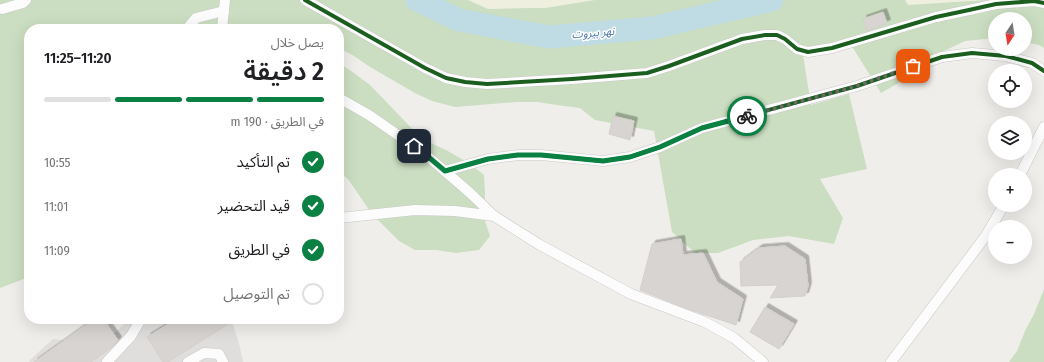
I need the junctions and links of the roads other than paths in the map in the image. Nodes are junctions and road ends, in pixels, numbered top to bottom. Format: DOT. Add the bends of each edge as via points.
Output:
graph roads {
  1 [pos="26,0"];
  2 [pos="225,0"];
  3 [pos="305,0"];
  4 [pos="1044,3"];
  5 [pos="2,10"];
  6 [pos="224,11"];
  7 [pos="191,24"];
  8 [pos="223,24"];
  9 [pos="1044,71"];
  10 [pos="344,101"];
  11 [pos="1044,127"];
  12 [pos="1024,168"];
  13 [pos="445,171"];
  14 [pos="1000,212"];
  15 [pos="494,216"];
  16 [pos="344,217"];
  17 [pos="138,324"];
  18 [pos="106,362"];
  19 [pos="188,362"];
  20 [pos="224,362"];
  21 [pos="763,362"];
  22 [pos="891,362"];
  1 -- 5 [label="street"];
  2 -- 6 [label="street"];
  3 -- 4 [label="street" via="446,78 486,84 647,73 742,39 764,34 777,35 797,49 808,52 832,48 936,17 989,6"];
  6 -- 7 [label="street" via="196,18"];
  6 -- 8 [label="street"];
  9 -- 13 [label="street" via="1032,63 1006,56 972,53 942,56 857,86 702,128 630,157 603,161 518,155 488,159"];
  10 -- 13 [label="street" via="425,154"];
  11 -- 12 [label="street"];
  13 -- 15 [label="street"];
  14 -- 22 [label="street" via="985,237"];
  15 -- 16 [label="street" via="416,210"];
  15 -- 21 [label="street" via="540,245 631,294 705,322 734,338"];
  17 -- 18 [label="street" via="131,336"];
  19 -- 20 [label="street" via="204,353 219,354"];
}
